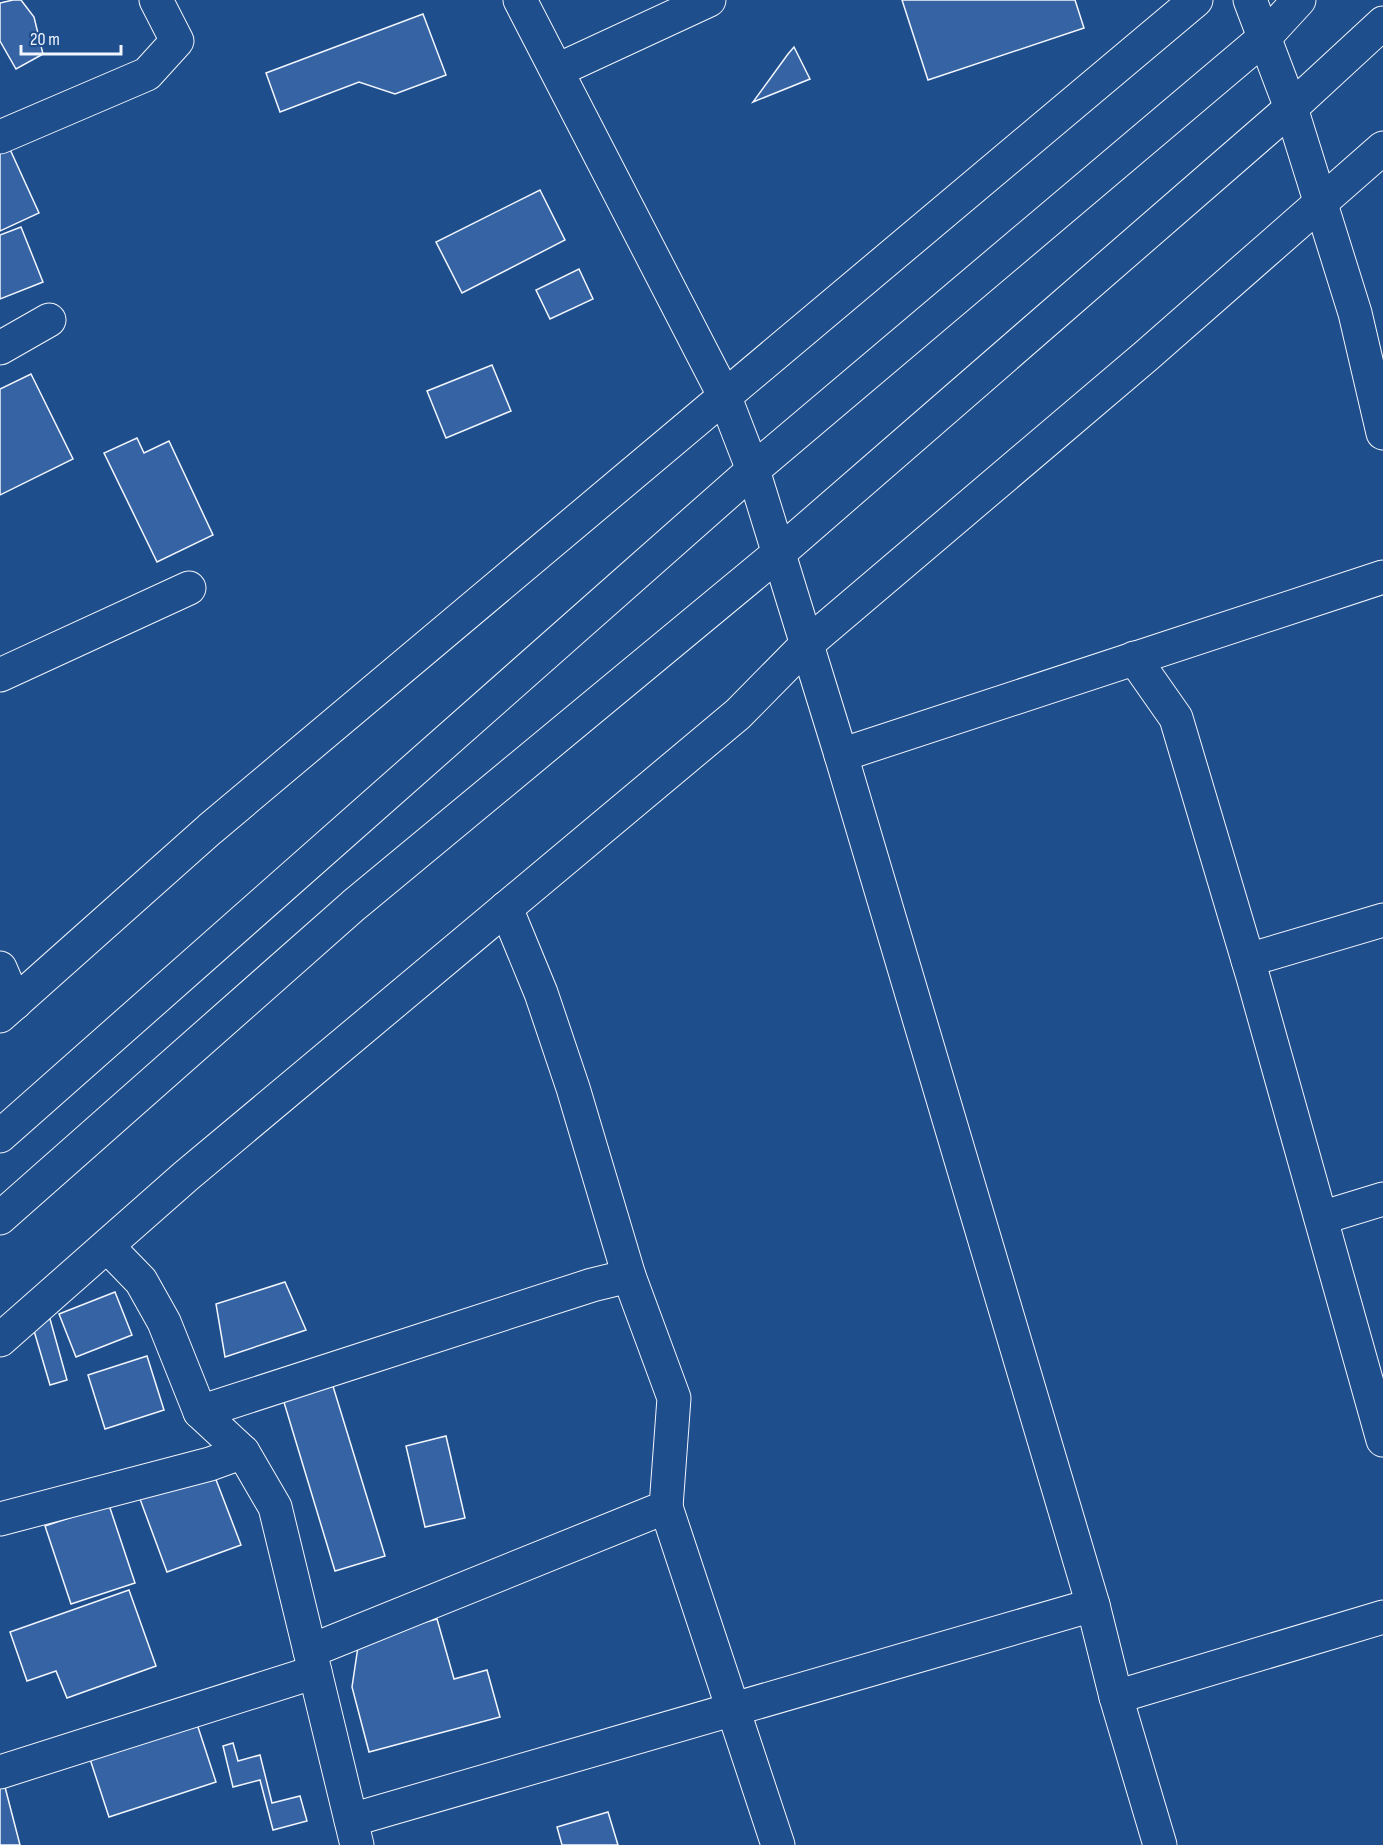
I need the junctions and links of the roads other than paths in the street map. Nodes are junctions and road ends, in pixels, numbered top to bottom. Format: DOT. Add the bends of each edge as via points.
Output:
graph roads {
  1 [pos="156,0"];
  2 [pos="520,0"];
  3 [pos="709,0"];
  4 [pos="1196,0"];
  5 [pos="1250,0"];
  6 [pos="1299,0"];
  7 [pos="1383,23"];
  8 [pos="1265,37"];
  9 [pos="558,69"];
  10 [pos="1291,108"];
  11 [pos="0,137"];
  12 [pos="1383,148"];
  13 [pos="1319,203"];
  14 [pos="49,320"];
  15 [pos="0,348"];
  16 [pos="724,395"];
  17 [pos="1383,433"];
  18 [pos="753,470"];
  19 [pos="779,553"];
  20 [pos="1383,577"];
  21 [pos="189,588"];
  22 [pos="807,644"];
  23 [pos="1134,658"];
  24 [pos="0,675"];
  25 [pos="841,754"];
  26 [pos="506,908"];
  27 [pos="1383,920"];
  28 [pos="1248,960"];
  29 [pos="0,968"];
  30 [pos="8,1009"];
  31 [pos="0,1136"];
  32 [pos="1383,1199"];
  33 [pos="0,1218"];
  34 [pos="1321,1218"];
  35 [pos="107,1246"];
  36 [pos="629,1276"];
  37 [pos="0,1340"];
  38 [pos="200,1412"];
  39 [pos="1383,1440"];
  40 [pos="243,1452"];
  41 [pos="666,1507"];
  42 [pos="0,1519"];
  43 [pos="1093,1605"];
  44 [pos="1383,1617"];
  45 [pos="312,1662"];
  46 [pos="1116,1697"];
  47 [pos="735,1708"];
  48 [pos="0,1772"];
  49 [pos="354,1832"];
  50 [pos="778,1845"];
  51 [pos="1160,1845"];
  1 -- 11 [label="street" via="177,41 147,74"];
  2 -- 9 [label="street"];
  3 -- 9 [label="street"];
  4 -- 16 [label="street"];
  5 -- 8 [label="street"];
  6 -- 8 [label="street"];
  7 -- 10 [label="street"];
  8 -- 10 [label="street"];
  8 -- 18 [label="street"];
  9 -- 16 [label="street"];
  10 -- 13 [label="street"];
  10 -- 19 [label="street"];
  12 -- 13 [label="street"];
  13 -- 17 [label="street" via="1355,313"];
  13 -- 22 [label="street" via="1146,356"];
  14 -- 15 [label="street"];
  16 -- 18 [label="street"];
  16 -- 30 [label="street" via="210,829"];
  18 -- 19 [label="street"];
  18 -- 31 [label="street"];
  19 -- 22 [label="street"];
  19 -- 33 [label="street" via="354,905"];
  20 -- 23 [label="street"];
  21 -- 24 [label="street"];
  22 -- 25 [label="street"];
  22 -- 26 [label="street" via="738,714"];
  23 -- 25 [label="street"];
  23 -- 28 [label="street" via="1176,718"];
  25 -- 43 [label="street"];
  26 -- 35 [label="street"];
  26 -- 36 [label="street" via="541,993 573,1088"];
  27 -- 28 [label="street"];
  28 -- 34 [label="street"];
  29 -- 30 [label="street"];
  32 -- 34 [label="street"];
  34 -- 39 [label="street"];
  35 -- 37 [label="street"];
  35 -- 38 [label="street" via="141,1281 164,1322"];
  36 -- 38 [label="street"];
  36 -- 41 [label="street" via="674,1398"];
  38 -- 40 [label="street"];
  40 -- 42 [label="street"];
  40 -- 45 [label="street" via="275,1507"];
  41 -- 45 [label="street"];
  41 -- 47 [label="street"];
  43 -- 46 [label="street"];
  43 -- 47 [label="street"];
  44 -- 46 [label="street"];
  45 -- 48 [label="street"];
  45 -- 49 [label="street"];
  46 -- 51 [label="street"];
  47 -- 49 [label="street"];
  47 -- 50 [label="street"];
}
